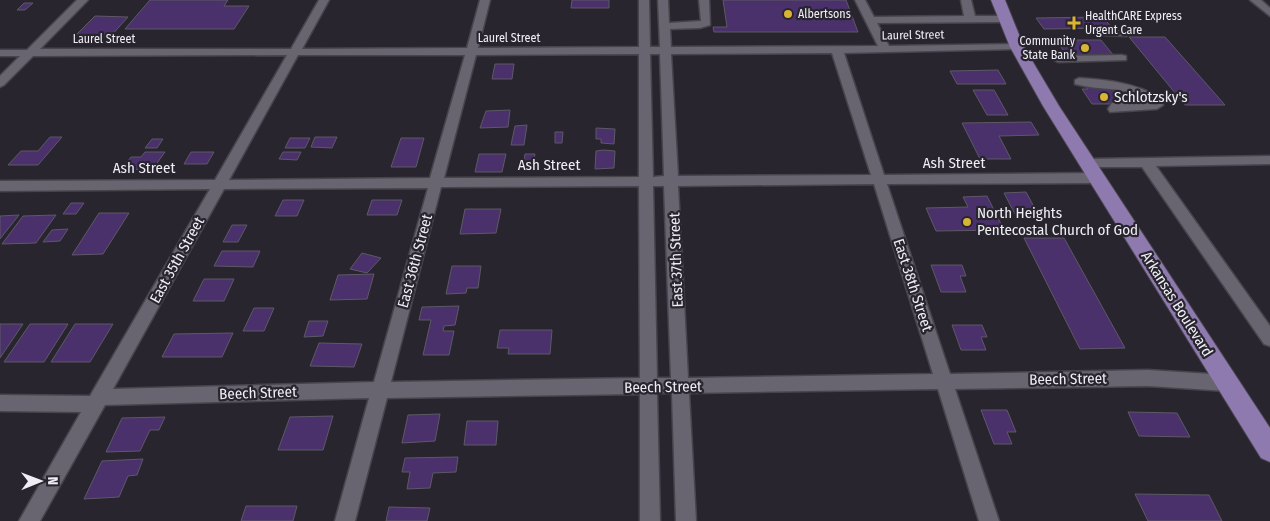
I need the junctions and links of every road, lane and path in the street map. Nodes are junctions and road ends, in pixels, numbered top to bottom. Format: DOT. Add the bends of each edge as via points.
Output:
graph roads {
  1 [pos="83,0"];
  2 [pos="324,0"];
  3 [pos="485,0"];
  4 [pos="644,0"];
  5 [pos="663,0"];
  6 [pos="704,0"];
  7 [pos="860,0"];
  8 [pos="966,0"];
  9 [pos="998,0"];
  10 [pos="1255,0"];
  11 [pos="1270,13"];
  12 [pos="970,18"];
  13 [pos="1004,19"];
  14 [pos="870,20"];
  15 [pos="664,26"];
  16 [pos="1102,33"];
  17 [pos="1126,33"];
  18 [pos="1017,47"];
  19 [pos="885,49"];
  20 [pos="837,50"];
  21 [pos="471,51"];
  22 [pos="644,51"];
  23 [pos="665,51"];
  24 [pos="295,52"];
  25 [pos="0,53"];
  26 [pos="30,53"];
  27 [pos="1122,58"];
  28 [pos="1058,59"];
  29 [pos="1079,82"];
  30 [pos="0,83"];
  31 [pos="1114,108"];
  32 [pos="1270,160"];
  33 [pos="1146,162"];
  34 [pos="1092,170"];
  35 [pos="879,179"];
  36 [pos="648,181"];
  37 [pos="672,181"];
  38 [pos="436,182"];
  39 [pos="220,184"];
  40 [pos="0,186"];
  41 [pos="1270,339"];
  42 [pos="945,382"];
  43 [pos="1227,382"];
  44 [pos="681,386"];
  45 [pos="649,387"];
  46 [pos="380,390"];
  47 [pos="98,401"];
  48 [pos="0,403"];
  49 [pos="1268,445"];
  50 [pos="29,521"];
  51 [pos="345,521"];
  52 [pos="650,521"];
  53 [pos="686,521"];
  54 [pos="989,521"];
  1 -- 26 [label="street"];
  2 -- 24 [label="street, East 35th Street"];
  3 -- 21 [label="street, East 36th Street"];
  4 -- 22 [label="street, East 37th Street"];
  5 -- 15 [label="street, East 37th Street"];
  6 -- 15 [label="street" via="706,22"];
  7 -- 14 [label="street"];
  8 -- 12 [label="street"];
  9 -- 13 [label="main road, Arkansas Boulevard"];
  10 -- 11 [label="street"];
  12 -- 13 [label="street"];
  12 -- 14 [label="street"];
  13 -- 18 [label="main road, Arkansas Boulevard"];
  14 -- 19 [label="street"];
  15 -- 23 [label="street, East 37th Street"];
  16 -- 17 [label="street"];
  18 -- 19 [label="street, Laurel Street"];
  18 -- 34 [label="main road, Arkansas Boulevard"];
  19 -- 20 [label="street, Laurel Street"];
  20 -- 23 [label="street, Laurel Street"];
  20 -- 35 [label="street, East 38th Street"];
  21 -- 22 [label="street, Laurel Street"];
  21 -- 24 [label="street, Laurel Street"];
  21 -- 38 [label="street, East 36th Street"];
  22 -- 23 [label="street, Laurel Street"];
  22 -- 36 [label="street, East 37th Street"];
  23 -- 37 [label="street, East 37th Street"];
  24 -- 26 [label="street, Laurel Street"];
  24 -- 39 [label="street, East 35th Street"];
  25 -- 26 [label="street, Laurel Street"];
  26 -- 30 [label="street"];
  27 -- 28 [label="street"];
  29 -- 31 [label="street" via="1113,84 1138,90 1157,101 1157,105"];
  32 -- 33 [label="street, Ash Street"];
  33 -- 34 [label="street, Ash Street"];
  33 -- 41 [label="street"];
  34 -- 35 [label="street, Ash Street"];
  34 -- 43 [label="main road, Arkansas Boulevard"];
  35 -- 37 [label="street, Ash Street"];
  35 -- 42 [label="street, East 38th Street"];
  36 -- 37 [label="street, Ash Street"];
  36 -- 38 [label="street, Ash Street"];
  36 -- 45 [label="street, East 37th Street"];
  37 -- 44 [label="street, East 37th Street"];
  38 -- 39 [label="street, Ash Street"];
  38 -- 46 [label="street, East 36th Street"];
  39 -- 40 [label="street, Ash Street"];
  39 -- 47 [label="street, East 35th Street"];
  42 -- 43 [label="street, Beech Street" via="1148,378"];
  42 -- 44 [label="street, Beech Street"];
  42 -- 54 [label="street, East 38th Street"];
  43 -- 49 [label="main road, Arkansas Boulevard"];
  44 -- 45 [label="street, Beech Street"];
  44 -- 53 [label="street, East 37th Street"];
  45 -- 46 [label="street, Beech Street"];
  45 -- 52 [label="street, East 37th Street"];
  46 -- 47 [label="street, Beech Street"];
  46 -- 51 [label="street, East 36th Street"];
  47 -- 48 [label="street, Beech Street"];
  47 -- 50 [label="street, East 35th Street"];
}
